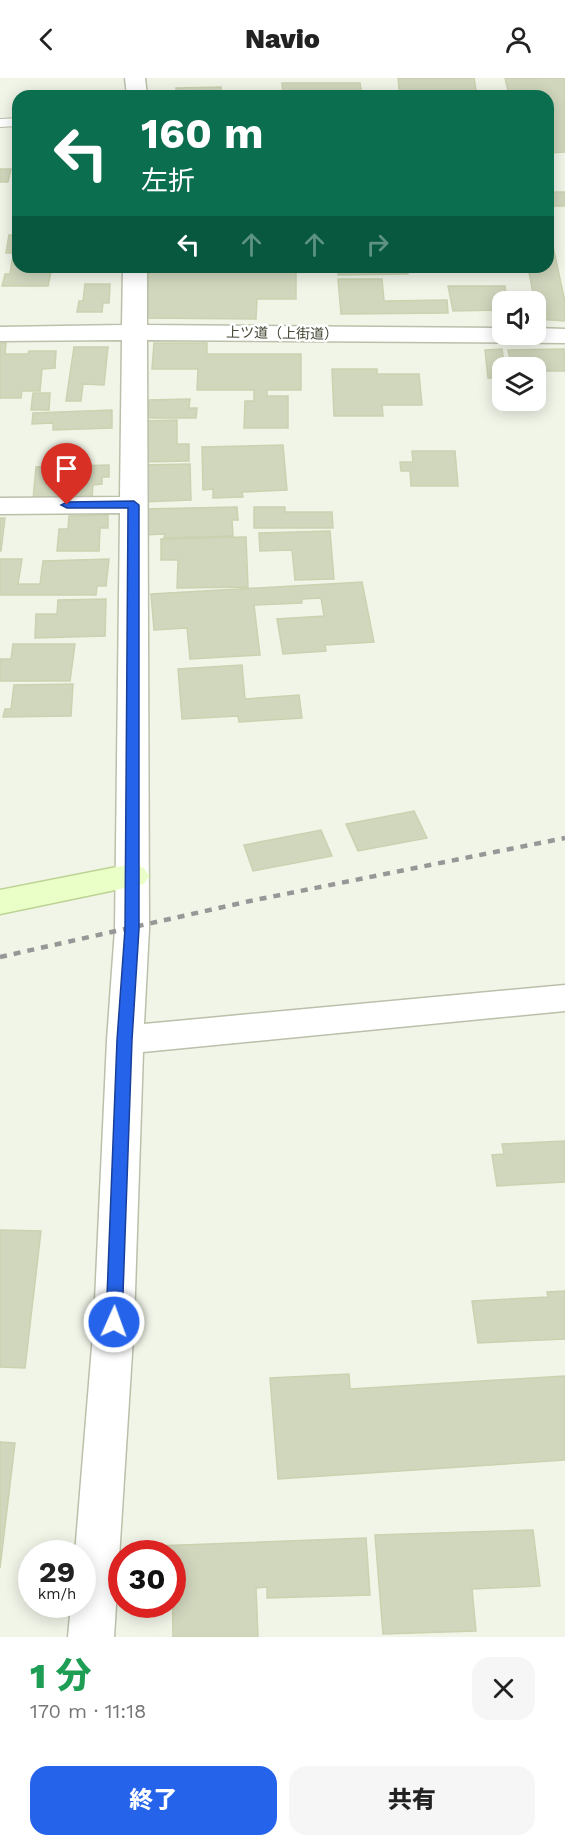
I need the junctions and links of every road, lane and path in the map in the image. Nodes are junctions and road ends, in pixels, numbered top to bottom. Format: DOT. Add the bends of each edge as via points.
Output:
graph roads {
  1 [pos="135,273"];
  2 [pos="134,332"];
  3 [pos="0,334"];
  4 [pos="565,336"];
  5 [pos="134,505"];
  6 [pos="0,506"];
  7 [pos="132,876"];
  8 [pos="0,902"];
  9 [pos="565,998"];
  10 [pos="125,1040"];
  11 [pos="91,1637"];
  1 -- 2 [label="street"];
  2 -- 3 [label="street, 上ツ道（上街道）"];
  2 -- 4 [label="street, 上ツ道（上街道）"];
  2 -- 5 [label="street"];
  5 -- 6 [label="street"];
  5 -- 7 [label="street"];
  7 -- 8 [label="street"];
  7 -- 10 [label="street"];
  9 -- 10 [label="street"];
  10 -- 11 [label="street" via="114,1322"];
}
